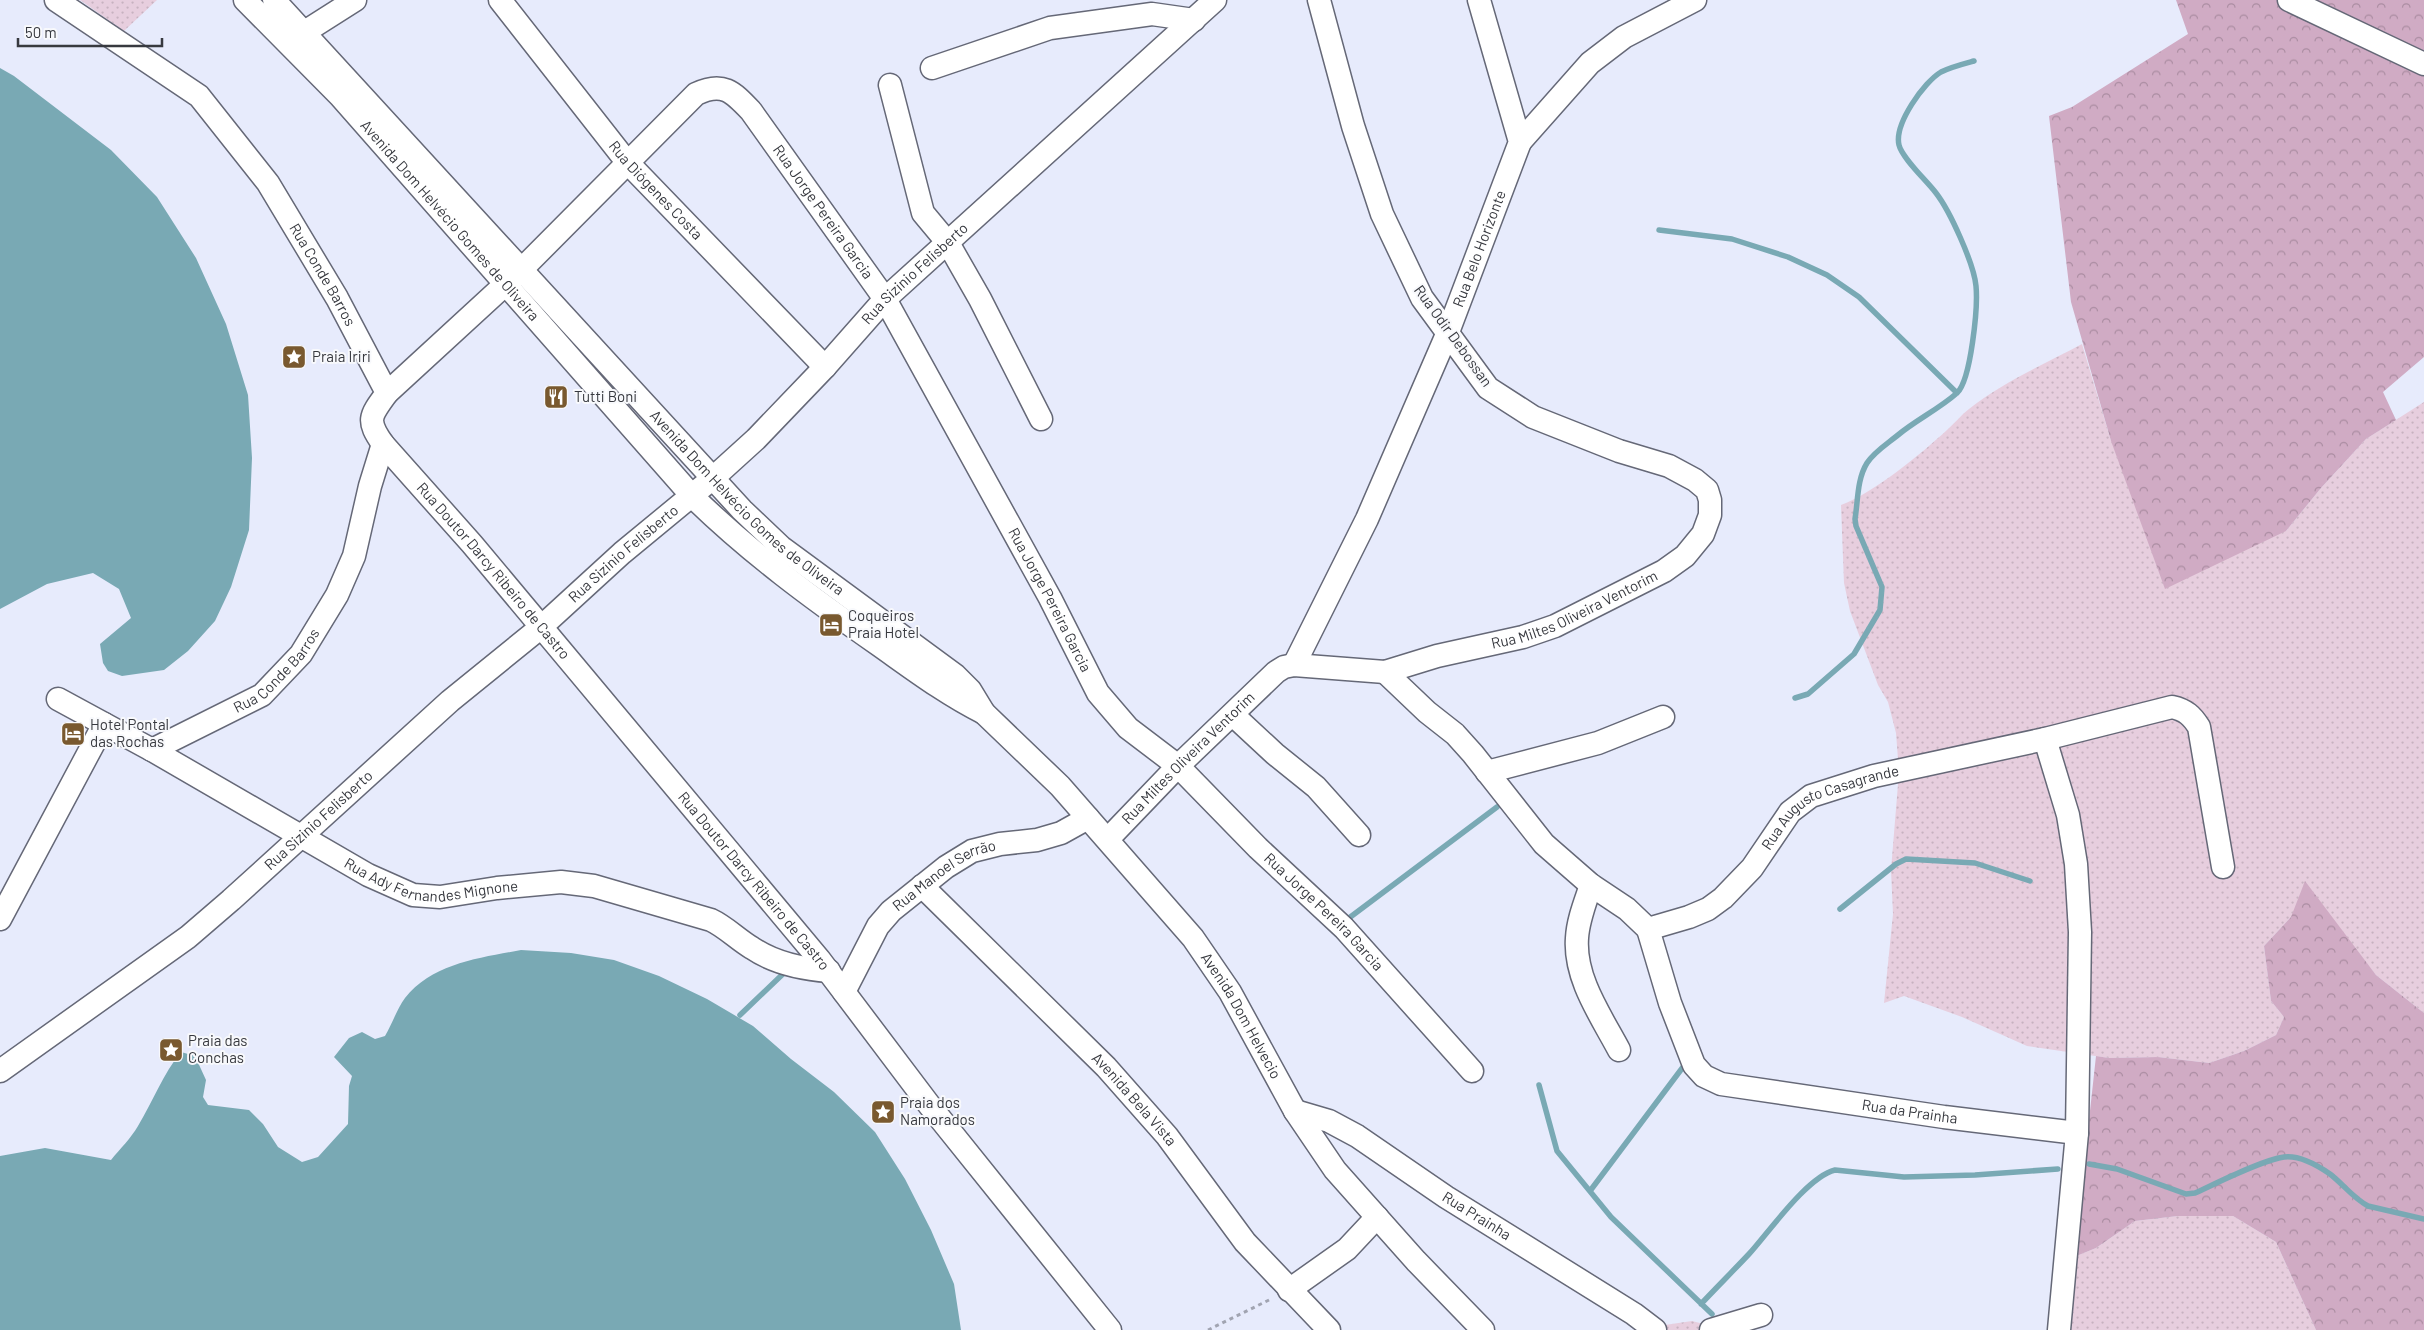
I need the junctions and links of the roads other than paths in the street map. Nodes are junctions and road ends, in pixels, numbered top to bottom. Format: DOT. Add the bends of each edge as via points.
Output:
graph roads {
  1 [pos="56,0"];
  2 [pos="245,0"];
  3 [pos="274,0"];
  4 [pos="355,0"];
  5 [pos="500,0"];
  6 [pos="1215,0"];
  7 [pos="1319,0"];
  8 [pos="1479,0"];
  9 [pos="1695,0"];
  10 [pos="2289,0"];
  11 [pos="1194,20"];
  12 [pos="296,37"];
  13 [pos="2424,64"];
  14 [pos="932,68"];
  15 [pos="890,85"];
  16 [pos="1520,142"];
  17 [pos="627,162"];
  18 [pos="948,243"];
  19 [pos="522,269"];
  20 [pos="506,284"];
  21 [pos="885,299"];
  22 [pos="1448,332"];
  23 [pos="825,368"];
  24 [pos="387,393"];
  25 [pos="1041,419"];
  26 [pos="383,444"];
  27 [pos="713,478"];
  28 [pos="1707,490"];
  29 [pos="692,496"];
  30 [pos="540,628"];
  31 [pos="1294,665"];
  32 [pos="1385,672"];
  33 [pos="58,700"];
  34 [pos="984,713"];
  35 [pos="1233,714"];
  36 [pos="1663,717"];
  37 [pos="104,724"];
  38 [pos="2045,739"];
  39 [pos="152,750"];
  40 [pos="1178,766"];
  41 [pos="1487,772"];
  42 [pos="1088,818"];
  43 [pos="1359,835"];
  44 [pos="300,837"];
  45 [pos="1108,839"];
  46 [pos="2223,867"];
  47 [pos="1591,885"];
  48 [pos="922,886"];
  49 [pos="0,919"];
  50 [pos="1648,929"];
  51 [pos="829,971"];
  52 [pos="844,992"];
  53 [pos="1619,1050"];
  54 [pos="0,1071"];
  55 [pos="1472,1072"];
  56 [pos="1294,1110"];
  57 [pos="2077,1133"];
  58 [pos="1377,1216"];
  59 [pos="1290,1290"];
  60 [pos="1761,1315"];
  61 [pos="1110,1330"];
  62 [pos="1330,1330"];
  63 [pos="1483,1330"];
  64 [pos="1655,1330"];
  65 [pos="1711,1330"];
  66 [pos="2059,1330"];
  1 -- 24 [label="street, Rua Conde Barros" via="199,96 268,182 337,298"];
  2 -- 12 [label="street, Avenida Dom Helvécio Gomes de Oliveira"];
  3 -- 12 [label="street, Avenida Dom Helvécio Gomes de Oliveira"];
  4 -- 12 [label="street"];
  5 -- 17 [label="street, Rua Diógenes Costa"];
  6 -- 11 [label="street, Rua Sizinio Felisberto"];
  7 -- 22 [label="street, Rua Odir Debossan" via="1353,126 1382,214 1422,298"];
  8 -- 16 [label="street"];
  9 -- 16 [label="street" via="1624,37 1590,62"];
  10 -- 13 [label="street"];
  11 -- 14 [label="street" via="1152,14 1050,28"];
  11 -- 18 [label="street, Rua Sizinio Felisberto"];
  12 -- 19 [label="street, Avenida Dom Helvécio Gomes de Oliveira"];
  12 -- 20 [label="street, Avenida Dom Helvécio Gomes de Oliveira" via="340,96"];
  15 -- 18 [label="street" via="923,213"];
  16 -- 22 [label="street, Rua Belo Horizonte"];
  17 -- 19 [label="street"];
  17 -- 21 [label="street, Rua Jorge Pereira Garcia" via="696,94 720,87 731,92 751,111"];
  17 -- 23 [label="street, Rua Diógenes Costa"];
  18 -- 21 [label="street, Rua Sizinio Felisberto"];
  18 -- 25 [label="street"];
  19 -- 20 [label="street"];
  19 -- 27 [label="street, Avenida Dom Helvécio Gomes de Oliveira"];
  20 -- 24 [label="street"];
  20 -- 29 [label="street, Avenida Dom Helvécio Gomes de Oliveira"];
  21 -- 23 [label="street, Rua Sizinio Felisberto"];
  21 -- 40 [label="street, Rua Jorge Pereira Garcia" via="1050,598 1098,693 1128,728"];
  22 -- 28 [label="street, Rua Odir Debossan" via="1488,388 1533,417 1619,451 1669,466"];
  22 -- 31 [label="street, Rua Belo Horizonte" via="1368,518"];
  23 -- 27 [label="street, Rua Sizinio Felisberto"];
  24 -- 26 [label="street" via="371,420 372,428"];
  26 -- 30 [label="street, Rua Doutor Darcy Ribeiro de Castro" via="472,544"];
  26 -- 39 [label="street, Rua Conde Barros" via="354,556 337,595 301,654 262,695"];
  27 -- 29 [label="street, Rua Sizinio Felisberto"];
  27 -- 34 [label="street, Avenida Dom Helvécio Gomes de Oliveira" via="781,547 955,675 970,690"];
  28 -- 32 [label="street, Rua Miltes Oliveira Ventorim" via="1710,515 1703,534 1686,556 1664,571 1555,626"];
  29 -- 30 [label="street, Rua Sizinio Felisberto" via="622,552"];
  29 -- 34 [label="street, Avenida Dom Helvécio Gomes de Oliveira" via="720,524 803,592 944,691"];
  30 -- 44 [label="street, Rua Sizinio Felisberto" via="450,701"];
  30 -- 51 [label="street, Rua Doutor Darcy Ribeiro de Castro"];
  31 -- 32 [label="street, Rua Miltes Oliveira Ventorim"];
  31 -- 35 [label="street, Rua Miltes Oliveira Ventorim" via="1284,666 1276,672"];
  32 -- 41 [label="street" via="1455,734"];
  33 -- 37 [label="street, Rua Ady Fernandes Mignone"];
  34 -- 42 [label="street, Avenida Dom Helvecio" via="1060,786"];
  35 -- 40 [label="street, Rua Miltes Oliveira Ventorim"];
  35 -- 43 [label="street" via="1316,787"];
  36 -- 41 [label="street" via="1598,743"];
  37 -- 39 [label="street, Rua Ady Fernandes Mignone"];
  37 -- 49 [label="street"];
  38 -- 46 [label="street, Rua Augusto Casagrande" via="2172,707 2184,710 2199,728"];
  38 -- 50 [label="street, Rua Augusto Casagrande" via="1874,776 1811,796 1790,812 1752,868 1723,898 1689,918"];
  38 -- 57 [label="street" via="2068,815 2076,864 2080,932"];
  39 -- 44 [label="street, Rua Ady Fernandes Mignone"];
  40 -- 45 [label="street, Rua Miltes Oliveira Ventorim"];
  40 -- 55 [label="street, Rua Jorge Pereira Garcia" via="1258,848 1344,928"];
  41 -- 47 [label="street" via="1544,844"];
  42 -- 45 [label="street, Avenida Dom Helvecio"];
  42 -- 48 [label="street, Rua Manoel Serrão" via="1061,833 972,851 946,866"];
  44 -- 51 [label="street, Rua Ady Fernandes Mignone" via="391,887 413,894 440,897 561,882 594,886 711,920 764,955 797,967"];
  44 -- 54 [label="street, Rua Sizinio Felisberto" via="188,937"];
  45 -- 56 [label="street, Avenida Dom Helvecio" via="1193,938 1230,992"];
  47 -- 50 [label="street" via="1627,909"];
  47 -- 53 [label="street" via="1576,939 1578,961 1583,981"];
  48 -- 52 [label="street, Rua Manoel Serrão" via="878,926"];
  48 -- 59 [label="street, Avenida Bela Vista" via="1106,1067 1167,1136 1245,1242"];
  50 -- 57 [label="street, Rua da Prainha" via="1670,1003 1694,1065 1704,1076 1721,1084"];
  51 -- 52 [label="street, Rua Doutor Darcy Ribeiro de Castro"];
  52 -- 61 [label="street, Rua Doutor Darcy Ribeiro de Castro" via="930,1106"];
  56 -- 58 [label="street, Avenida Dom Helvecio" via="1335,1170"];
  56 -- 64 [label="street, Rua Prainha" via="1329,1121 1357,1136 1438,1192"];
  57 -- 66 [label="street"];
  58 -- 59 [label="street" via="1347,1249"];
  58 -- 63 [label="street, Avenida Dom Helvecio"];
  59 -- 62 [label="street, Avenida Bela Vista"];
  60 -- 65 [label="street"];
}
